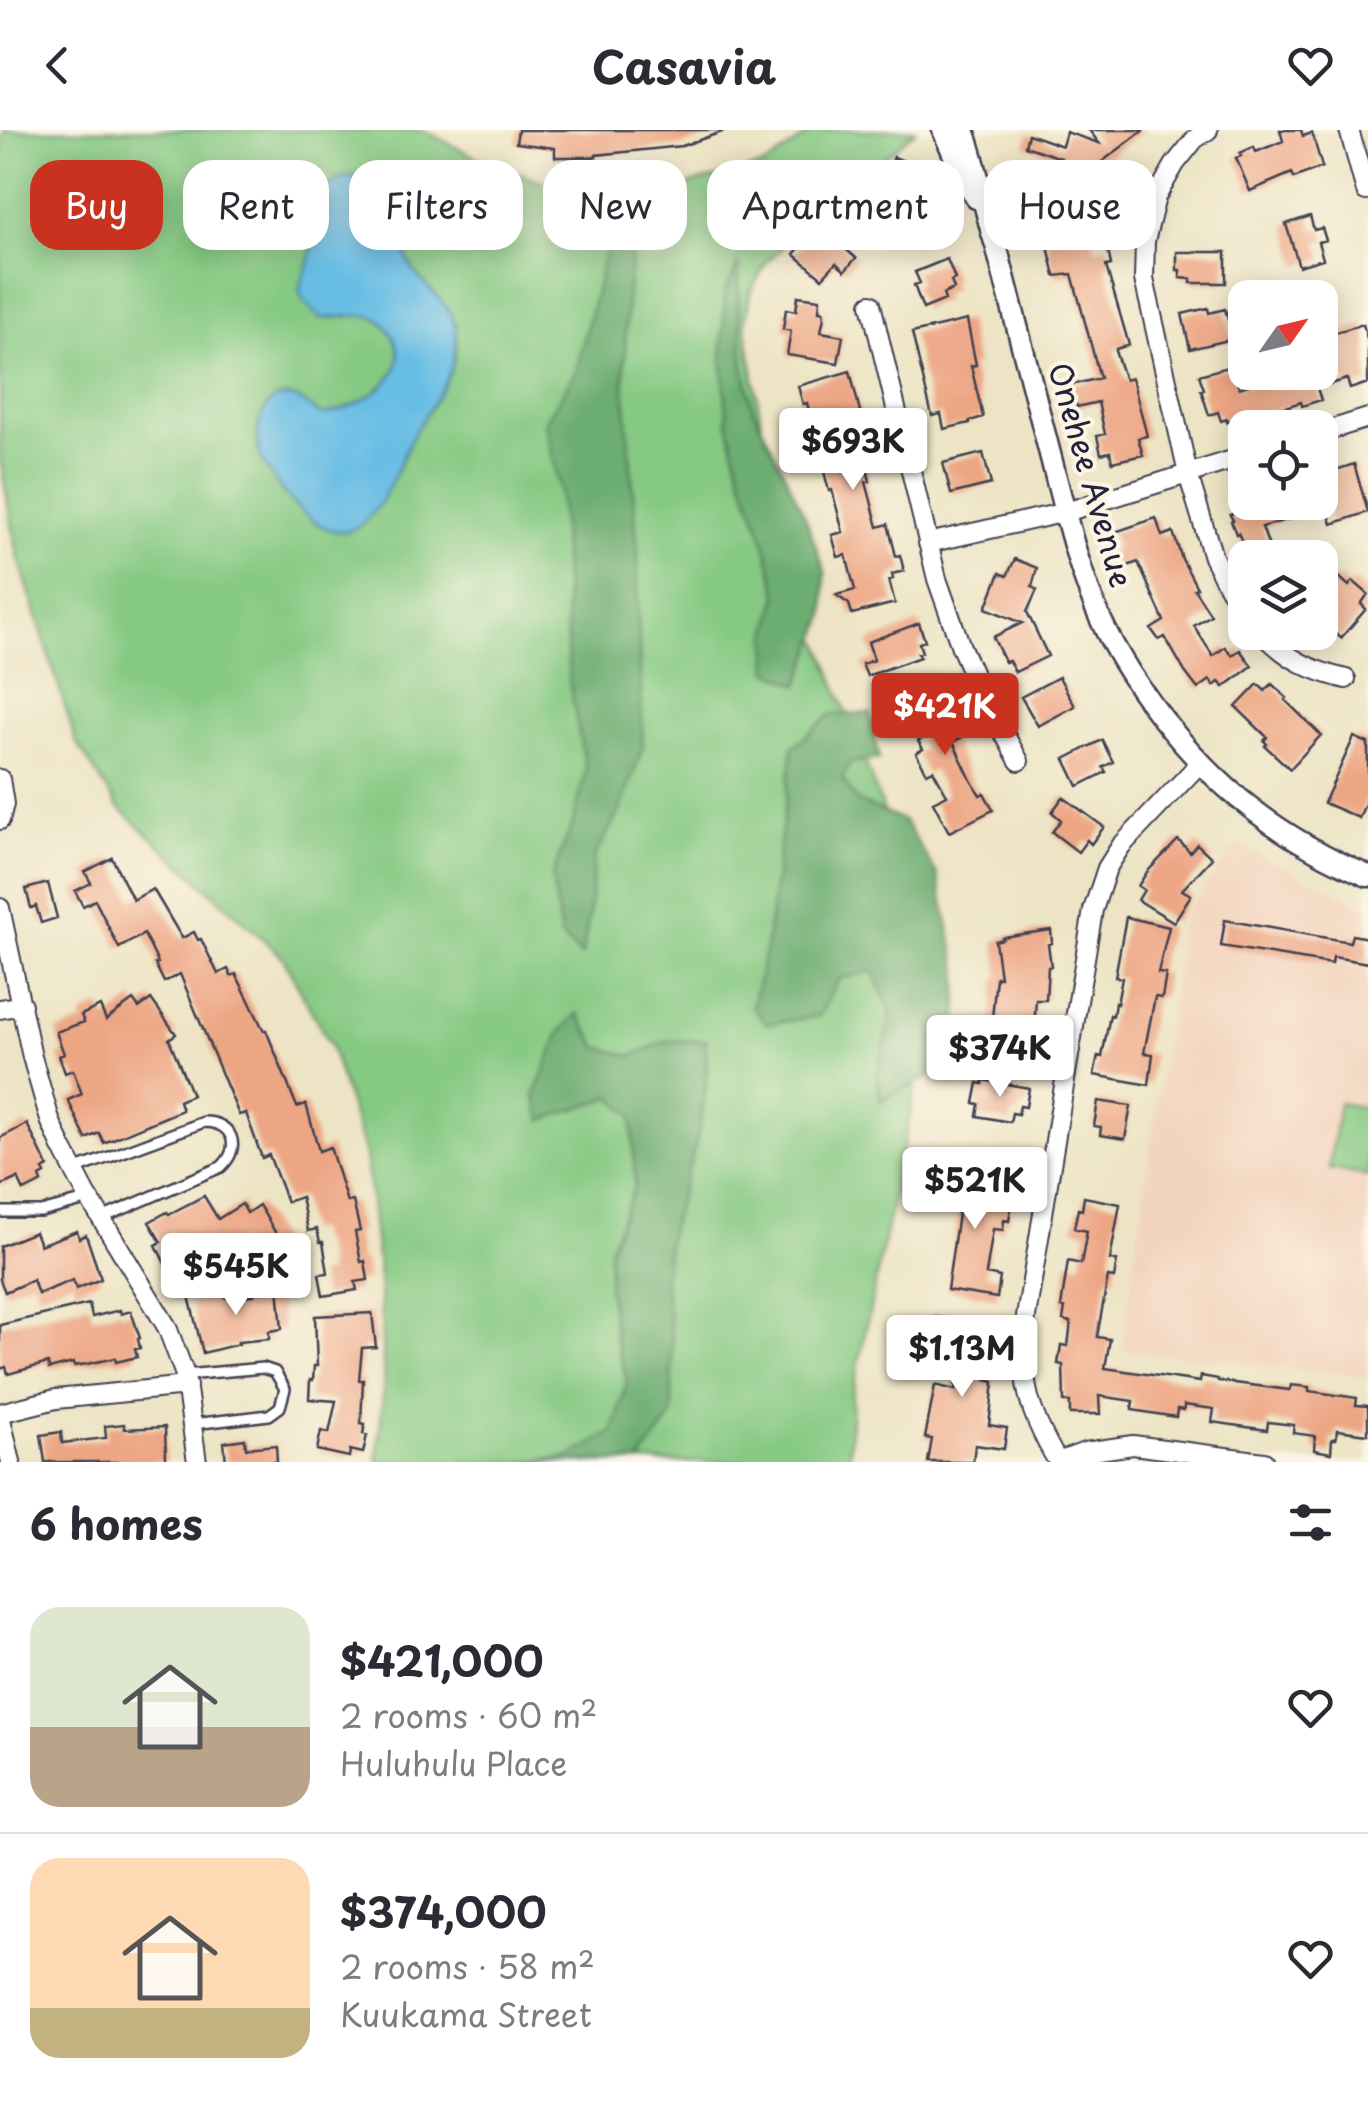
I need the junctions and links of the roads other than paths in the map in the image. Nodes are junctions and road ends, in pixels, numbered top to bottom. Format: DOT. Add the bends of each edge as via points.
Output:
graph roads {
  1 [pos="944,130"];
  2 [pos="964,130"];
  3 [pos="1208,130"];
  4 [pos="1348,130"];
  5 [pos="1366,191"];
  6 [pos="984,207"];
  7 [pos="984,210"];
  8 [pos="997,250"];
  9 [pos="871,304"];
  10 [pos="1368,418"];
  11 [pos="1338,427"];
  12 [pos="1228,461"];
  13 [pos="1188,474"];
  14 [pos="1066,512"];
  15 [pos="928,544"];
  16 [pos="1228,586"];
  17 [pos="1281,650"];
  18 [pos="1346,679"];
  19 [pos="1019,760"];
  20 [pos="1201,762"];
  21 [pos="0,779"];
  22 [pos="0,820"];
  23 [pos="1368,876"];
  24 [pos="0,908"];
  25 [pos="22,1004"];
  26 [pos="0,1010"];
  27 [pos="74,1170"];
  28 [pos="90,1199"];
  29 [pos="0,1212"];
  30 [pos="102,1218"];
  31 [pos="186,1380"];
  32 [pos="0,1414"];
  33 [pos="193,1424"];
  34 [pos="1212,1458"];
  35 [pos="11,1462"];
  36 [pos="197,1462"];
  37 [pos="1058,1462"];
  38 [pos="1264,1462"];
  1 -- 7 [label="street, Onehee Avenue"];
  2 -- 6 [label="street, Onehee Avenue"];
  3 -- 13 [label="street" via="1174,164 1156,197 1145,240 1144,279"];
  4 -- 5 [label="street"];
  8 -- 14 [label="street, Onehee Avenue"];
  9 -- 15 [label="street"];
  10 -- 11 [label="street"];
  12 -- 13 [label="street"];
  13 -- 14 [label="street"];
  13 -- 16 [label="street"];
  14 -- 15 [label="street"];
  14 -- 20 [label="street, Onehee Avenue" via="1095,608 1126,667"];
  15 -- 19 [label="street" via="961,647"];
  17 -- 18 [label="street" via="1302,666"];
  20 -- 23 [label="street, Onehee Avenue" via="1256,812"];
  20 -- 37 [label="street" via="1121,846 1093,910 1022,1354 1030,1407"];
  21 -- 22 [label="street"];
  24 -- 25 [label="street"];
  25 -- 26 [label="street"];
  25 -- 27 [label="street" via="40,1087"];
  27 -- 28 [label="street"];
  27 -- 30 [label="lane" via="204,1122 228,1131 232,1151 221,1167"];
  28 -- 29 [label="lane" via="41,1212"];
  28 -- 30 [label="street"];
  30 -- 31 [label="street" via="168,1327"];
  31 -- 32 [label="street"];
  31 -- 33 [label="street"];
  31 -- 33 [label="lane" via="263,1368 275,1372 285,1389 270,1415"];
  32 -- 35 [label="street"];
  33 -- 36 [label="street"];
  34 -- 37 [label="street" via="1133,1445"];
  34 -- 38 [label="street"];
}
